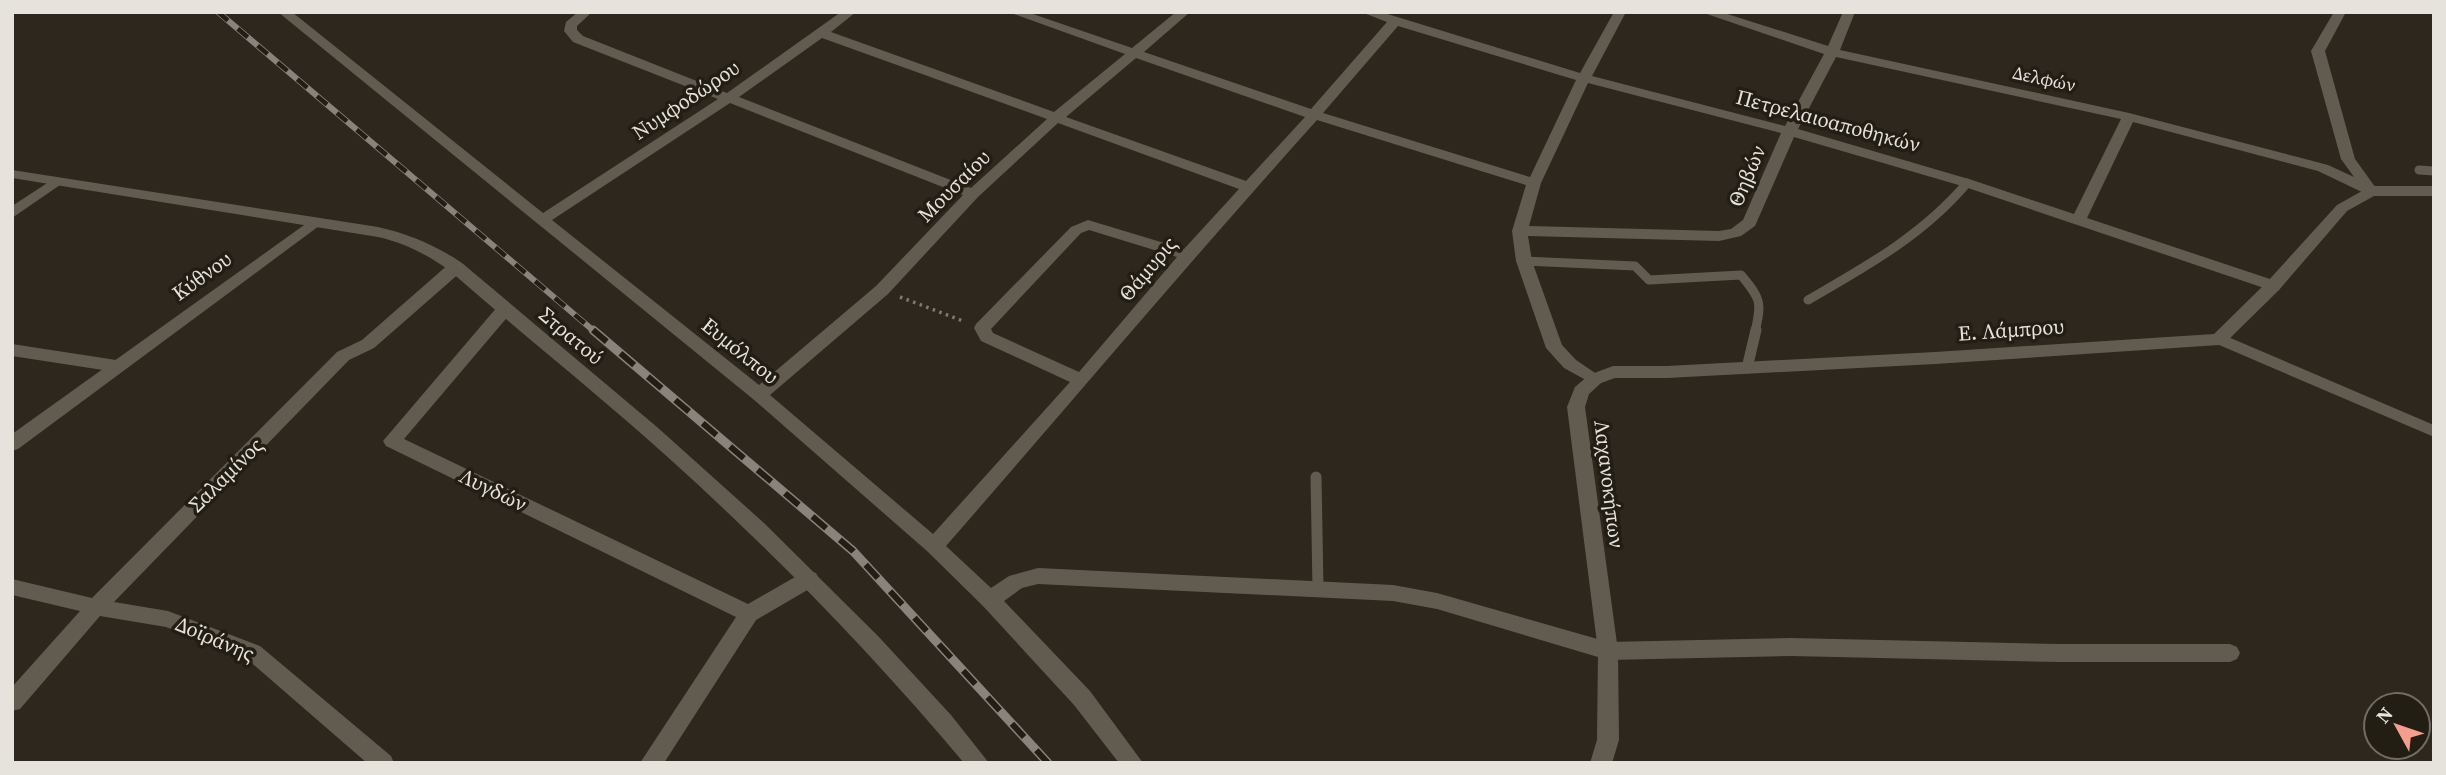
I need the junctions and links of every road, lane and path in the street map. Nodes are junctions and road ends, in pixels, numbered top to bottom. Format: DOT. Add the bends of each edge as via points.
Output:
graph roads {
  1 [pos="284,12"];
  2 [pos="586,12"];
  3 [pos="850,12"];
  4 [pos="1014,12"];
  5 [pos="1184,12"];
  6 [pos="1367,12"];
  7 [pos="1620,12"];
  8 [pos="1707,12"];
  9 [pos="1849,12"];
  10 [pos="2340,12"];
  11 [pos="1395,21"];
  12 [pos="822,33"];
  13 [pos="1135,52"];
  14 [pos="1832,52"];
  15 [pos="1584,78"];
  16 [pos="729,98"];
  17 [pos="1314,116"];
  18 [pos="2129,117"];
  19 [pos="1056,118"];
  20 [pos="1789,132"];
  21 [pos="2419,170"];
  22 [pos="2434,171"];
  23 [pos="12,174"];
  24 [pos="55,182"];
  25 [pos="1534,183"];
  26 [pos="1967,183"];
  27 [pos="1247,187"];
  28 [pos="2371,191"];
  29 [pos="2434,191"];
  30 [pos="973,194"];
  31 [pos="12,213"];
  32 [pos="544,219"];
  33 [pos="2078,222"];
  34 [pos="314,223"];
  35 [pos="1520,231"];
  36 [pos="1187,255"];
  37 [pos="1524,261"];
  38 [pos="456,267"];
  39 [pos="2273,286"];
  40 [pos="883,290"];
  41 [pos="1808,300"];
  42 [pos="504,310"];
  43 [pos="982,328"];
  44 [pos="2219,339"];
  45 [pos="12,350"];
  46 [pos="116,366"];
  47 [pos="1747,368"];
  48 [pos="1595,379"];
  49 [pos="1082,380"];
  50 [pos="759,396"];
  51 [pos="2434,431"];
  52 [pos="12,444"];
  53 [pos="1316,477"];
  54 [pos="934,546"];
  55 [pos="808,579"];
  56 [pos="12,587"];
  57 [pos="1318,589"];
  58 [pos="990,600"];
  59 [pos="96,607"];
  60 [pos="749,614"];
  61 [pos="1608,652"];
  62 [pos="2230,653"];
  63 [pos="12,702"];
  64 [pos="383,763"];
  65 [pos="651,763"];
  66 [pos="978,763"];
  67 [pos="1132,763"];
  68 [pos="1601,763"];
  1 -- 32 [label="street, Ευμόλπου"];
  2 -- 16 [label="street" via="571,25 570,31 578,38"];
  3 -- 12 [label="street, Νυμφοδώρου"];
  4 -- 13 [label="street"];
  5 -- 13 [label="street, Μουσαίου"];
  6 -- 11 [label="street, Πετρελαιοαποθηκών"];
  7 -- 15 [label="street"];
  8 -- 14 [label="street, Δελφών"];
  9 -- 14 [label="street, Θηβών"];
  10 -- 28 [label="street" via="2318,51 2348,159"];
  11 -- 15 [label="street, Πετρελαιοαποθηκών"];
  11 -- 17 [label="street, Θάμυρις"];
  12 -- 16 [label="street, Νυμφοδώρου"];
  12 -- 19 [label="street"];
  13 -- 17 [label="street"];
  13 -- 19 [label="street, Μουσαίου"];
  14 -- 18 [label="street, Δελφών"];
  14 -- 20 [label="street, Θηβών"];
  15 -- 20 [label="street, Πετρελαιοαποθηκών"];
  15 -- 25 [label="street"];
  16 -- 30 [label="street"];
  16 -- 32 [label="street, Νυμφοδώρου"];
  17 -- 25 [label="street"];
  17 -- 27 [label="street, Θάμυρις"];
  18 -- 28 [label="street, Δελφών" via="2323,168"];
  18 -- 33 [label="street"];
  19 -- 27 [label="street"];
  19 -- 30 [label="street, Μουσαίου"];
  20 -- 26 [label="street, Πετρελαιοαποθηκών"];
  20 -- 35 [label="street, Θηβών" via="1750,223 1736,233"];
  21 -- 22 [label="lane"];
  23 -- 24 [label="street, Στρατού"];
  24 -- 31 [label="street"];
  24 -- 34 [label="street, Στρατού"];
  25 -- 35 [label="street"];
  26 -- 33 [label="street, Πετρελαιοαποθηκών"];
  26 -- 41 [label="lane" via="1946,210 1912,240"];
  27 -- 36 [label="street, Θάμυρις"];
  28 -- 29 [label="street"];
  28 -- 39 [label="street" via="2342,208"];
  30 -- 40 [label="street, Μουσαίου"];
  32 -- 50 [label="street, Ευμόλπου"];
  33 -- 39 [label="street, Πετρελαιοαποθηκών"];
  34 -- 38 [label="street, Στρατού" via="401,237"];
  34 -- 46 [label="street, Κύθνου"];
  35 -- 37 [label="street"];
  36 -- 43 [label="street" via="1088,225 1076,230"];
  36 -- 49 [label="street, Θάμυρις"];
  37 -- 47 [label="lane" via="1635,266 1649,279 1741,275 1758,295 1761,307"];
  37 -- 48 [label="street" via="1554,348"];
  38 -- 42 [label="street, Στρατού"];
  38 -- 59 [label="street, Σαλαμίνος" via="368,344 343,356"];
  39 -- 44 [label="street"];
  40 -- 43 [label="path"];
  40 -- 50 [label="street, Μουσαίου"];
  42 -- 55 [label="street, Στρατού" via="677,455"];
  42 -- 60 [label="street, Λυγδών" via="392,441"];
  43 -- 49 [label="street" via="987,337"];
  44 -- 47 [label="street, Ε. Λάμπρου"];
  44 -- 51 [label="lane"];
  45 -- 46 [label="street"];
  46 -- 52 [label="street, Κύθνου"];
  47 -- 48 [label="street, Ε. Λάμπρου" via="1613,372"];
  48 -- 61 [label="street, Λαχανοκήπων" via="1581,391 1576,407"];
  49 -- 54 [label="street, Θάμυρις"];
  50 -- 54 [label="street, Ευμόλπου"];
  53 -- 57 [label="lane"];
  54 -- 58 [label="street, Ευμόλπου"];
  55 -- 60 [label="street"];
  55 -- 66 [label="street, Στρατού" via="921,696"];
  56 -- 59 [label="street, Δοϊράνης"];
  57 -- 58 [label="street" via="1038,576 1016,582"];
  57 -- 61 [label="street" via="1393,593 1437,601"];
  58 -- 67 [label="street, Ευμόλπου" via="1082,698"];
  59 -- 63 [label="street, Σαλαμίνος"];
  59 -- 64 [label="street, Δοϊράνης" via="168,619 253,652"];
  60 -- 65 [label="street"];
  61 -- 62 [label="street" via="1791,647"];
  61 -- 68 [label="street, Λαχανοκήπων" via="1608,740"];
}
